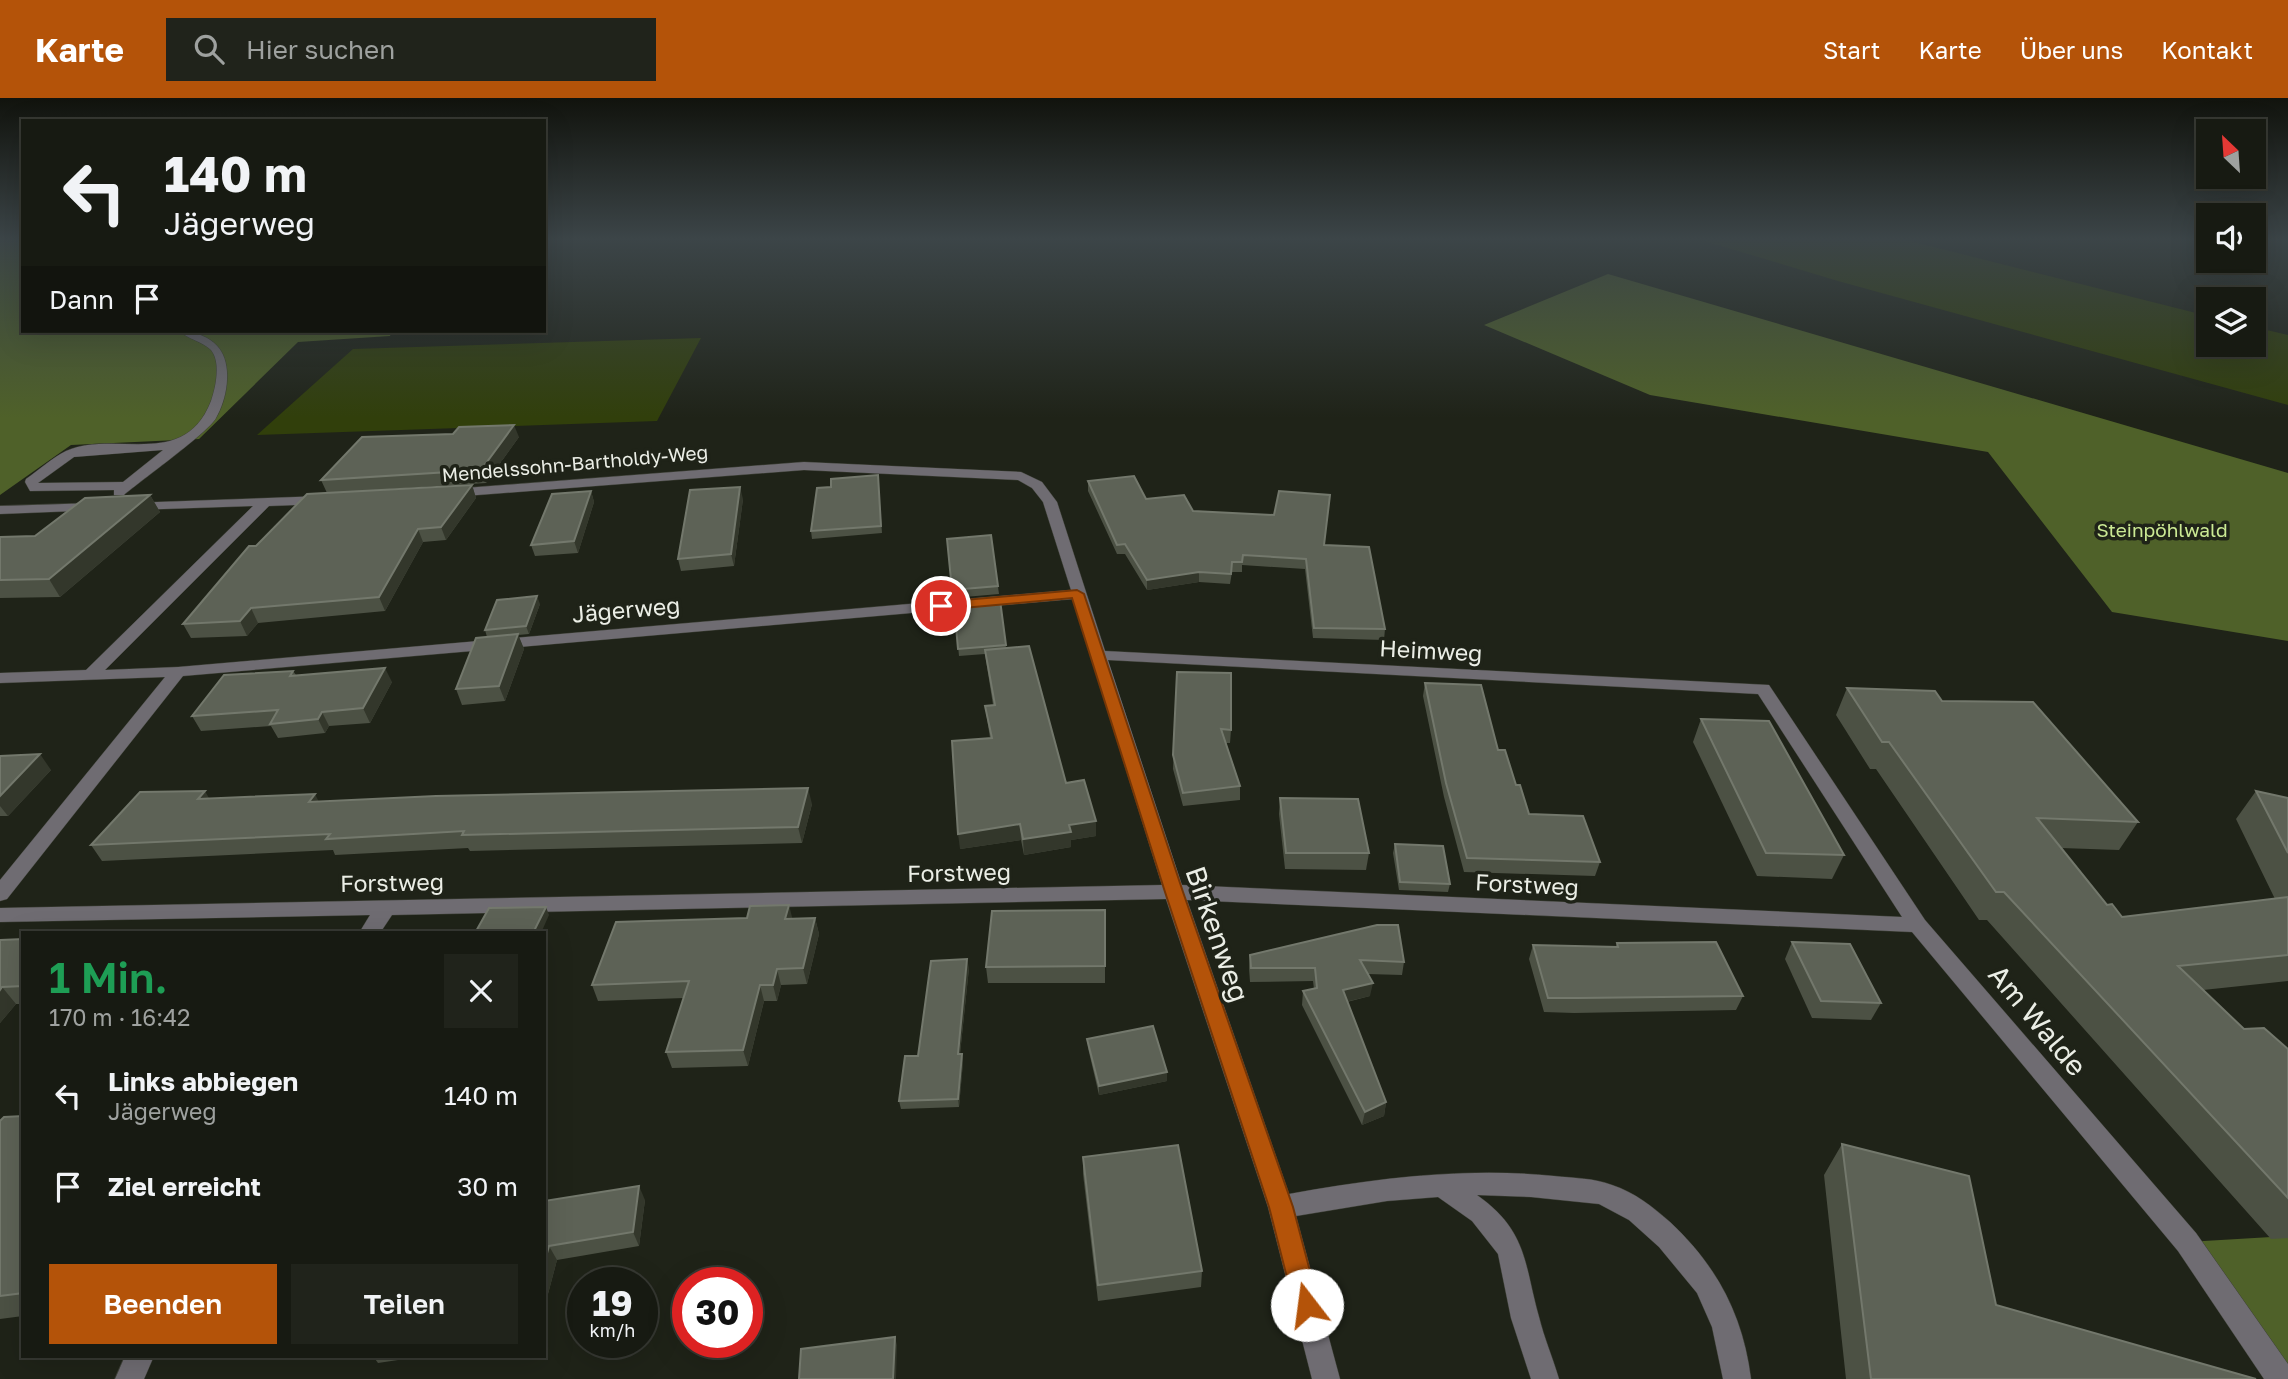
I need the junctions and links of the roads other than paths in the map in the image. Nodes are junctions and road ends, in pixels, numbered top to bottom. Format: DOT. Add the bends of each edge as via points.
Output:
graph roads {
  1 [pos="188,333"];
  2 [pos="174,446"];
  3 [pos="127,485"];
  4 [pos="435,494"];
  5 [pos="343,499"];
  6 [pos="264,503"];
  7 [pos="102,507"];
  8 [pos="0,510"];
  9 [pos="1051,510"];
  10 [pos="1077,594"];
  11 [pos="1097,656"];
  12 [pos="178,672"];
  13 [pos="91,674"];
  14 [pos="0,678"];
  15 [pos="1763,689"];
  16 [pos="1174,892"];
  17 [pos="0,894"];
  18 [pos="386,907"];
  19 [pos="0,915"];
  20 [pos="1918,925"];
  21 [pos="370,931"];
  22 [pos="1440,1184"];
  23 [pos="1281,1207"];
  24 [pos="139,1358"];
  25 [pos="129,1379"];
  26 [pos="1326,1379"];
  27 [pos="1545,1379"];
  28 [pos="1737,1379"];
  29 [pos="2281,1379"];
  1 -- 2 [label="street" via="214,347 222,361 220,392 211,419"];
  2 -- 3 [label="street"];
  2 -- 3 [label="street" via="70,454 31,482 35,488"];
  3 -- 7 [label="street"];
  4 -- 9 [label="street, Mendelssohn-Bartholdy-Weg" via="804,466 1021,476 1047,496"];
  5 -- 6 [label="street"];
  6 -- 7 [label="street"];
  6 -- 13 [label="street"];
  7 -- 8 [label="street"];
  9 -- 10 [label="street, Birkenweg"];
  10 -- 11 [label="street, Birkenweg"];
  10 -- 12 [label="street, Jägerweg"];
  11 -- 15 [label="street, Heimweg"];
  11 -- 16 [label="street, Birkenweg"];
  12 -- 13 [label="street, Jägerweg"];
  12 -- 17 [label="street"];
  13 -- 14 [label="street, Jägerweg"];
  15 -- 20 [label="street, Am Walde"];
  16 -- 18 [label="street, Forstweg"];
  16 -- 20 [label="street, Forstweg"];
  16 -- 23 [label="street, Birkenweg"];
  18 -- 19 [label="street, Forstweg"];
  18 -- 21 [label="street"];
  20 -- 29 [label="street, Am Walde" via="2187,1242"];
  22 -- 23 [label="street" via="1353,1193"];
  22 -- 27 [label="street" via="1481,1213 1510,1249"];
  22 -- 28 [label="street" via="1539,1185 1609,1195 1665,1232 1715,1297"];
  23 -- 26 [label="street, Birkenweg"];
  24 -- 25 [label="street"];
}
